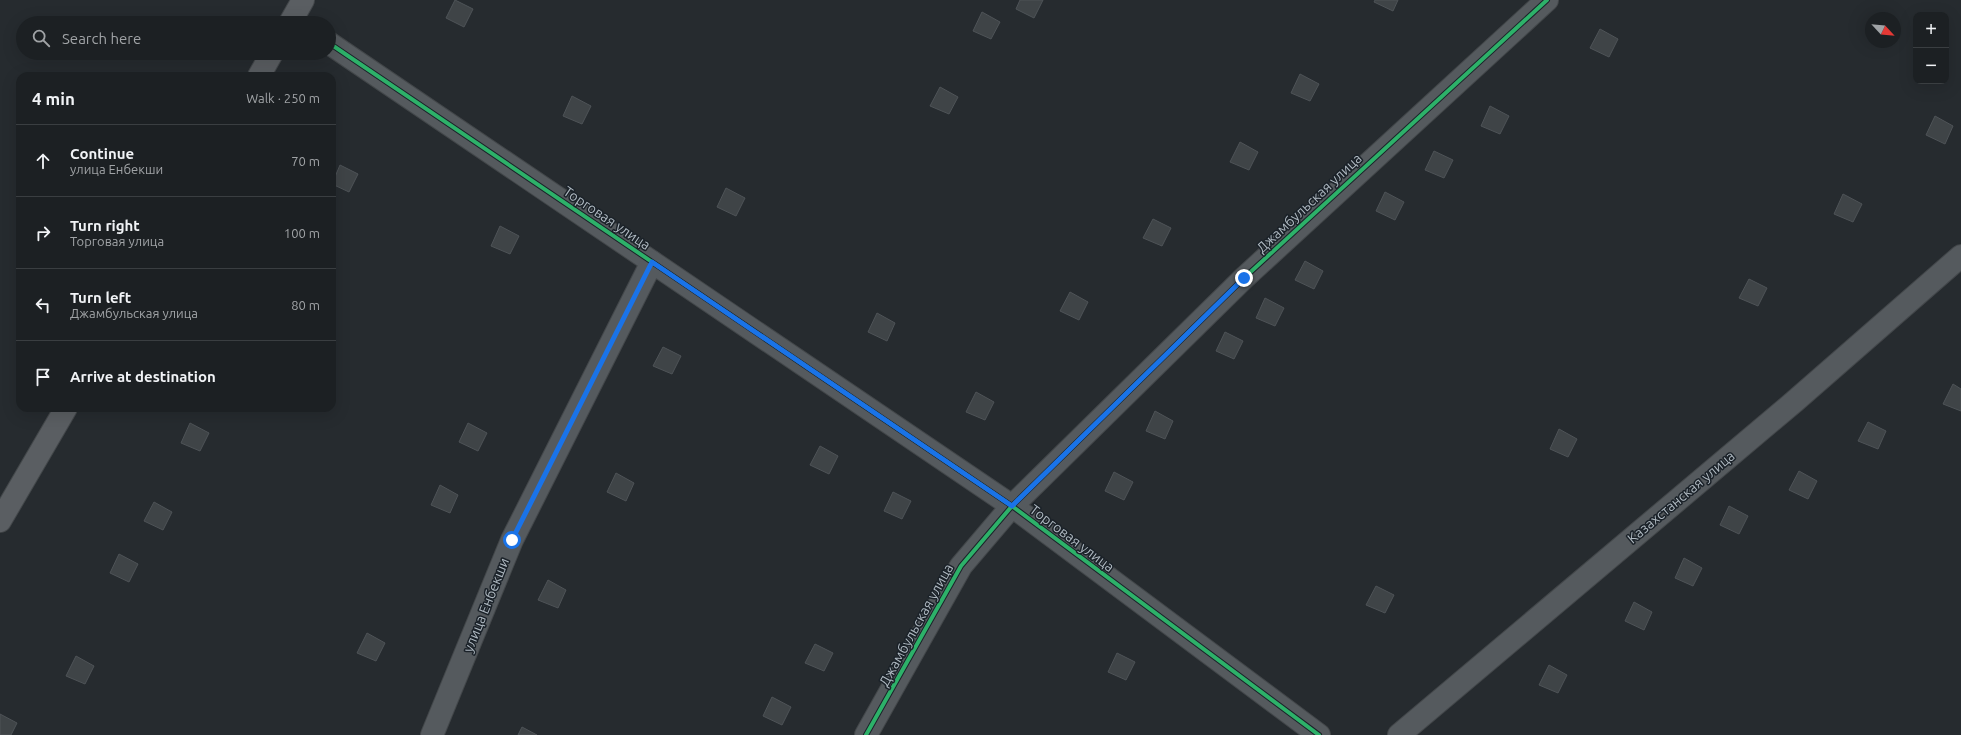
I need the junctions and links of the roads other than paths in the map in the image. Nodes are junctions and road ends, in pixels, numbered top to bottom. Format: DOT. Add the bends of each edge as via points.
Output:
graph roads {
  1 [pos="1547,0"];
  2 [pos="336,48"];
  3 [pos="268,60"];
  4 [pos="261,72"];
  5 [pos="1961,256"];
  6 [pos="652,262"];
  7 [pos="64,412"];
  8 [pos="1012,506"];
  9 [pos="0,522"];
  10 [pos="432,735"];
  11 [pos="866,735"];
  12 [pos="1320,735"];
  13 [pos="1399,735"];
  1 -- 8 [label="street, Джамбульская улица" via="1244,278"];
  2 -- 6 [label="street, Торговая улица"];
  3 -- 4 [label="main road"];
  5 -- 13 [label="street, Казахстанская улица" via="1795,401"];
  6 -- 8 [label="street, Торговая улица"];
  6 -- 10 [label="street, улица Енбекши" via="512,540"];
  7 -- 9 [label="main road"];
  8 -- 11 [label="street, Джамбульская улица" via="961,566"];
  8 -- 12 [label="street, Торговая улица"];
}
